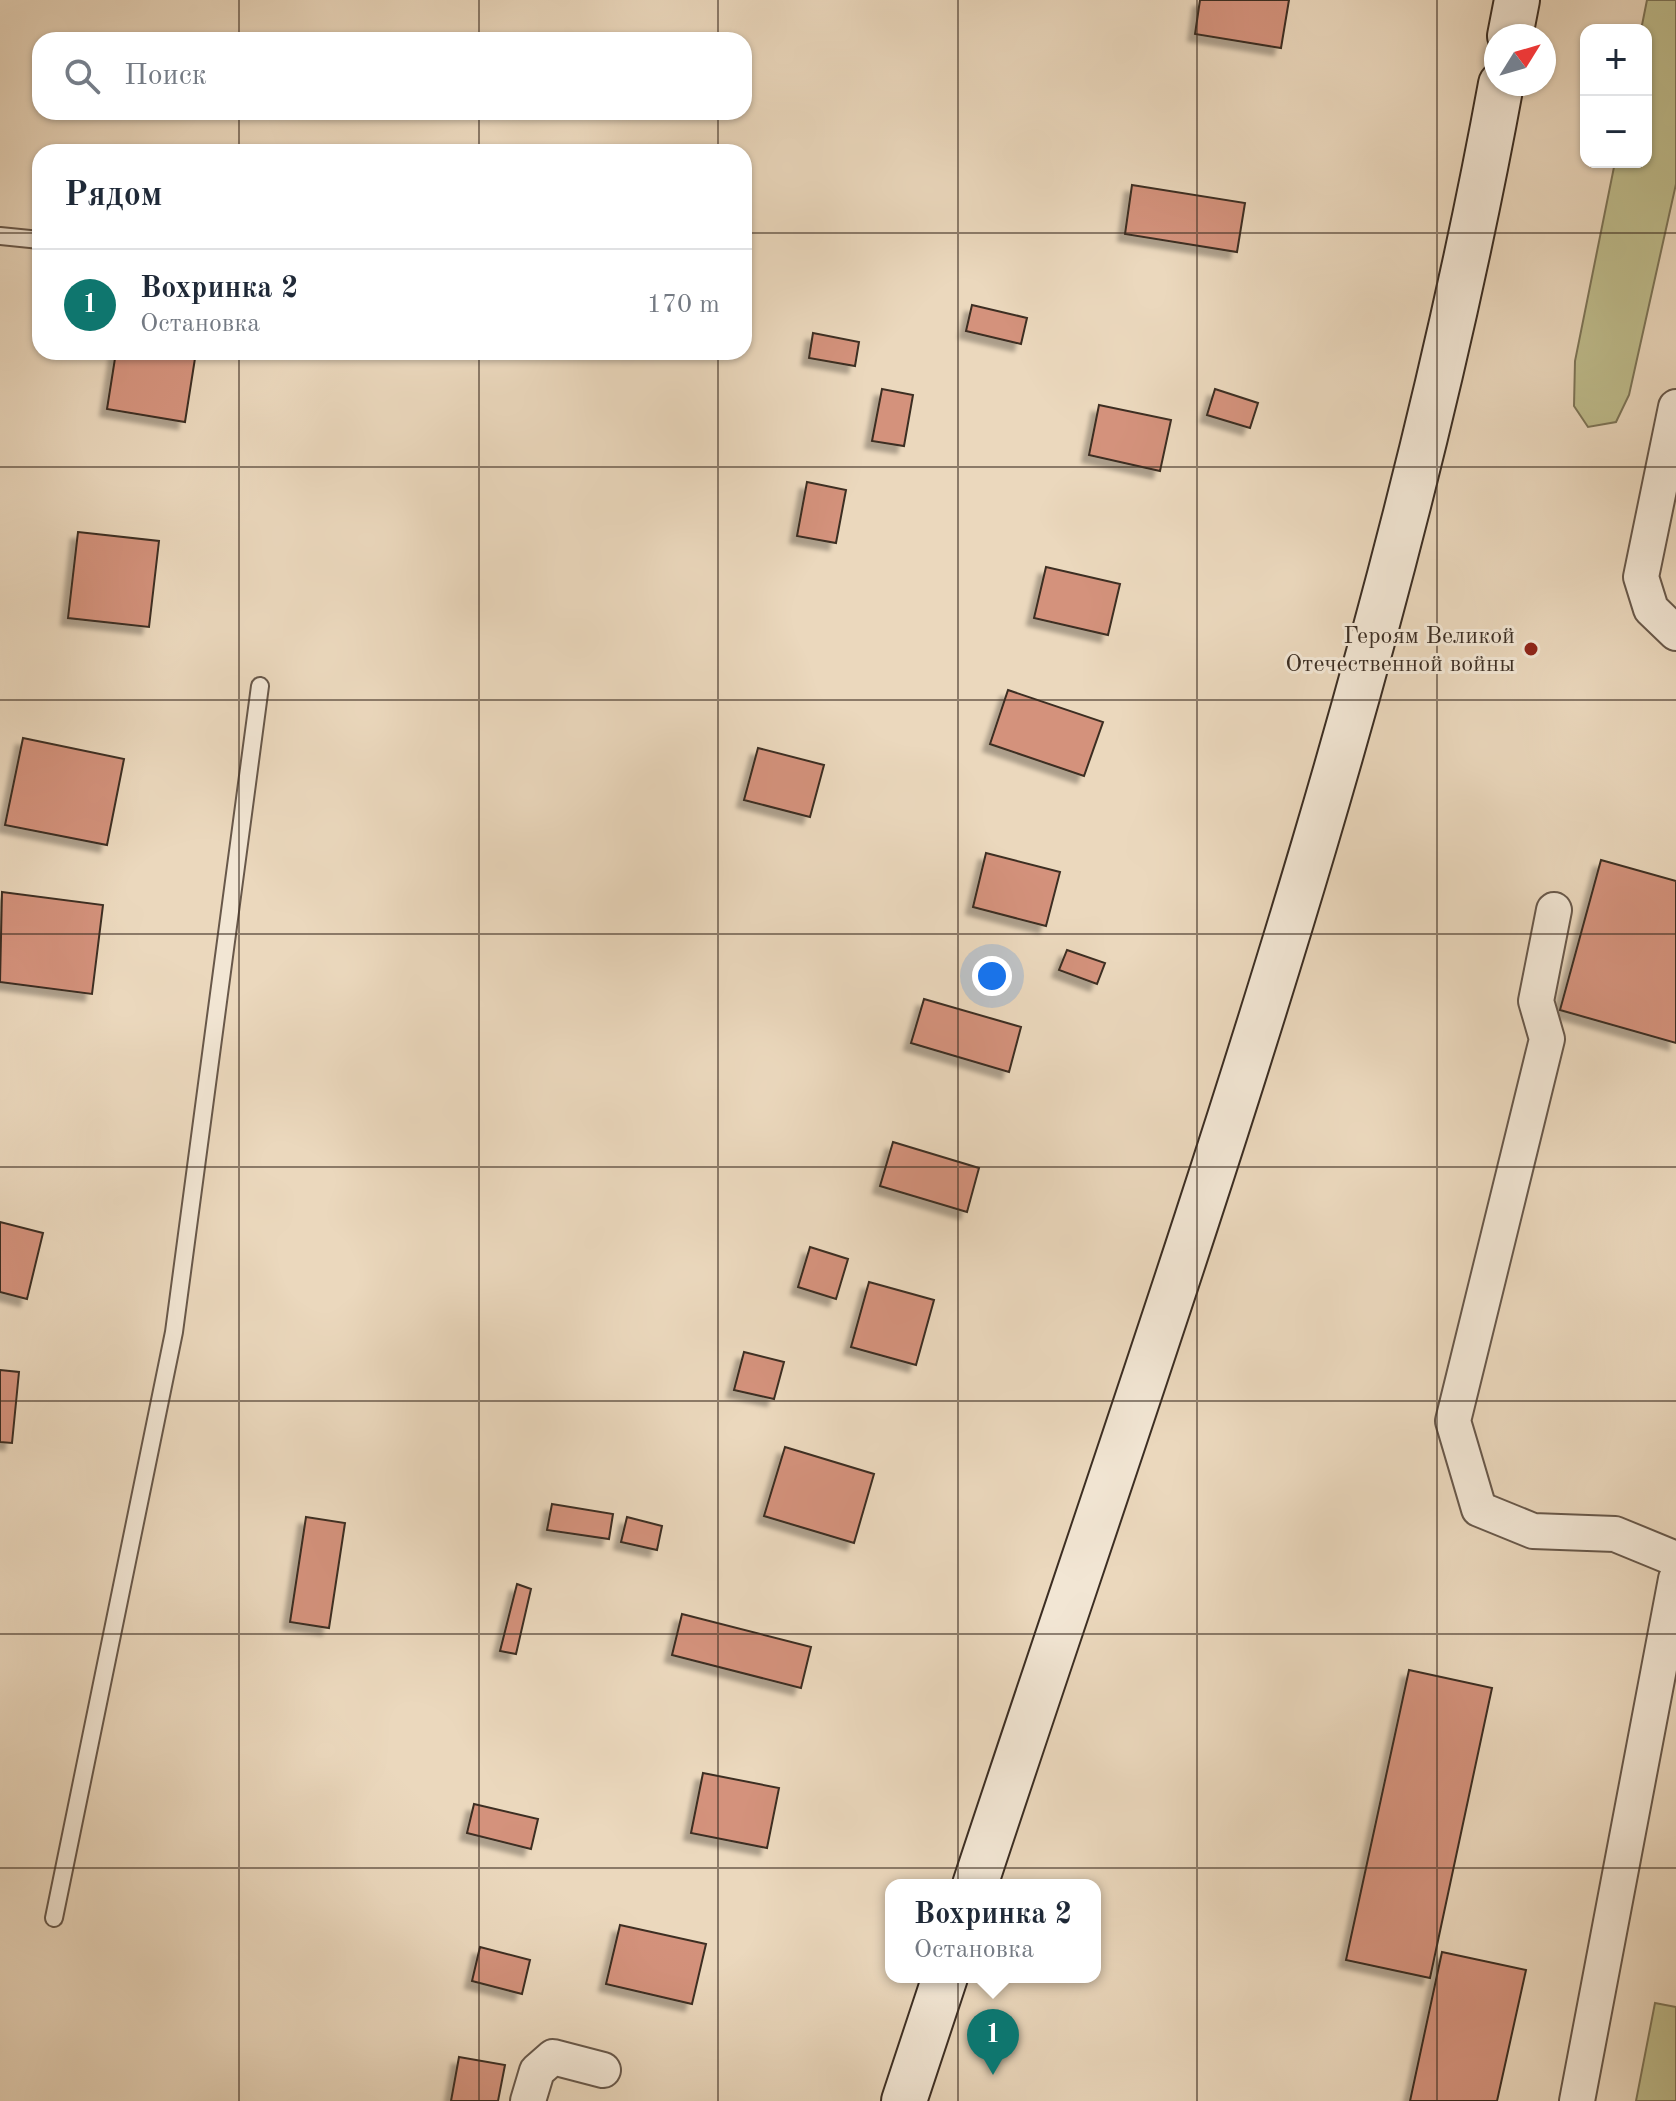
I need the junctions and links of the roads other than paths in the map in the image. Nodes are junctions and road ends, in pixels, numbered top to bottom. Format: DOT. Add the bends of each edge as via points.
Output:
graph roads {
  1 [pos="1517,0"];
  2 [pos="1512,24"];
  3 [pos="1498,96"];
  4 [pos="0,236"];
  5 [pos="32,239"];
  6 [pos="1676,407"];
  7 [pos="1676,633"];
  8 [pos="260,686"];
  9 [pos="1554,910"];
  10 [pos="1676,1559"];
  11 [pos="1676,1579"];
  12 [pos="1663,1724"];
  13 [pos="977,1879"];
  14 [pos="54,1918"];
  15 [pos="943,1983"];
  16 [pos="603,2070"];
  17 [pos="528,2101"];
  18 [pos="904,2101"];
  19 [pos="1577,2101"];
  1 -- 2 [label="main road"];
  3 -- 13 [label="main road" via="1445,352 1324,818"];
  4 -- 5 [label="lane"];
  6 -- 7 [label="street" via="1641,577 1651,609"];
  8 -- 14 [label="lane" via="174,1332"];
  9 -- 10 [label="street" via="1536,1001 1547,1039 1453,1421 1479,1509 1533,1531 1615,1534"];
  11 -- 12 [label="street"];
  12 -- 19 [label="street"];
  15 -- 18 [label="main road"];
  16 -- 17 [label="street" via="553,2057 537,2071"];
}
